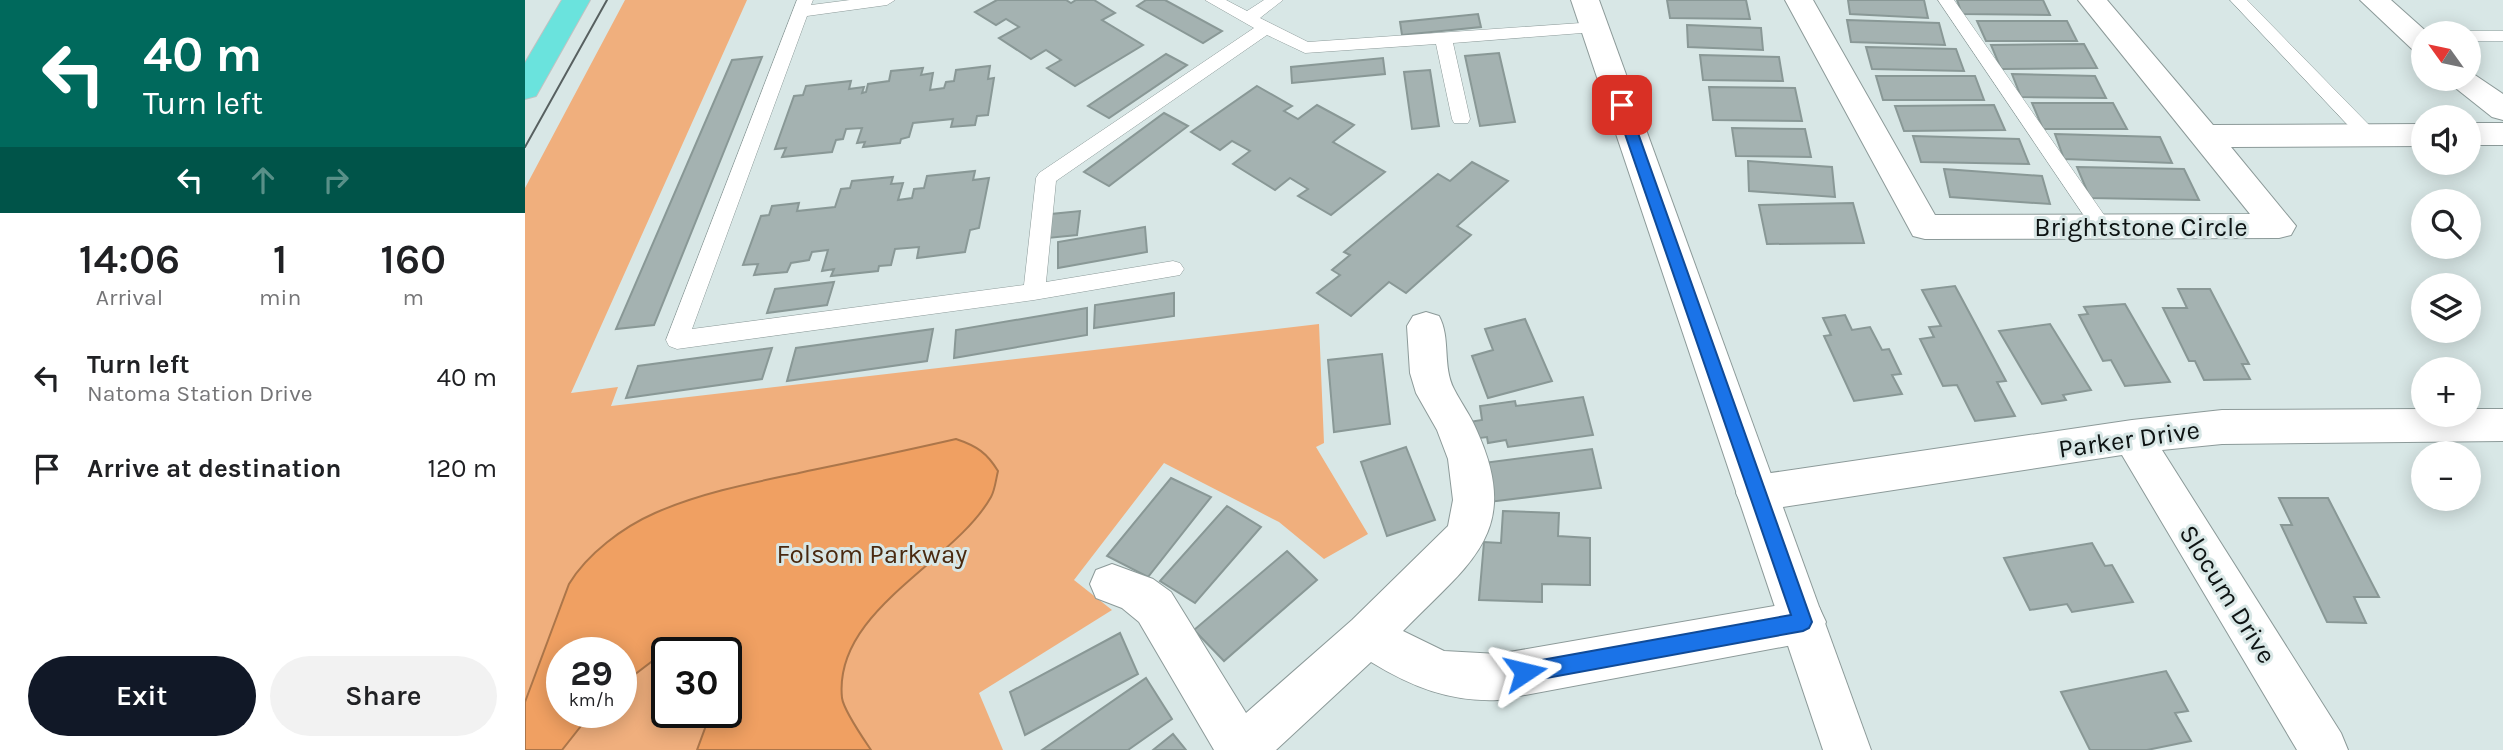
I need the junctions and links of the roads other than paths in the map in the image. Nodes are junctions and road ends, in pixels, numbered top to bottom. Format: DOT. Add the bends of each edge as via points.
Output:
graph roads {
  1 [pos="576,0"];
  2 [pos="887,0"];
  3 [pos="1213,0"];
  4 [pos="1275,0"];
  5 [pos="1799,0"];
  6 [pos="1946,0"];
  7 [pos="2092,0"];
  8 [pos="2238,0"];
  9 [pos="2374,0"];
  10 [pos="802,6"];
  11 [pos="1590,14"];
  12 [pos="1248,18"];
  13 [pos="1266,28"];
  14 [pos="2411,31"];
  15 [pos="2481,36"];
  16 [pos="2503,36"];
  17 [pos="1443,38"];
  18 [pos="525,89"];
  19 [pos="2479,91"];
  20 [pos="2503,110"];
  21 [pos="1461,119"];
  22 [pos="2481,134"];
  23 [pos="2503,134"];
  24 [pos="2368,135"];
  25 [pos="2411,135"];
  26 [pos="2203,136"];
  27 [pos="2102,227"];
  28 [pos="1173,269"];
  29 [pos="1034,292"];
  30 [pos="1426,326"];
  31 [pos="2503,425"];
  32 [pos="2132,438"];
  33 [pos="1757,493"];
  34 [pos="1112,584"];
  35 [pos="1803,622"];
  36 [pos="1368,635"];
  37 [pos="1240,750"];
  38 [pos="1847,750"];
  39 [pos="2324,750"];
  1 -- 18 [label="main road"];
  2 -- 10 [label="lane"];
  3 -- 12 [label="lane"];
  4 -- 12 [label="lane"];
  5 -- 27 [label="street, Brightstone Circle" via="1925,228"];
  6 -- 27 [label="lane"];
  7 -- 26 [label="street"];
  8 -- 24 [label="lane"];
  9 -- 14 [label="street"];
  10 -- 29 [label="lane" via="677,340"];
  11 -- 17 [label="lane"];
  11 -- 33 [label="street"];
  12 -- 13 [label="lane"];
  13 -- 17 [label="lane" via="1304,48"];
  13 -- 29 [label="lane" via="1046,178"];
  15 -- 16 [label="lane"];
  17 -- 21 [label="lane"];
  19 -- 20 [label="street"];
  22 -- 23 [label="street"];
  24 -- 25 [label="street"];
  24 -- 26 [label="street"];
  26 -- 27 [label="street, Brightstone Circle" via="2279,226"];
  28 -- 29 [label="lane"];
  30 -- 36 [label="street" via="1431,381 1458,431 1476,509 1463,540"];
  31 -- 32 [label="street, Parker Drive" via="2222,427"];
  32 -- 33 [label="street, Parker Drive"];
  32 -- 39 [label="street, Slocum Drive"];
  33 -- 35 [label="street"];
  34 -- 37 [label="street" via="1137,593 1155,607"];
  35 -- 36 [label="street" via="1468,680 1422,667"];
  35 -- 38 [label="street"];
  36 -- 37 [label="street"];
}
